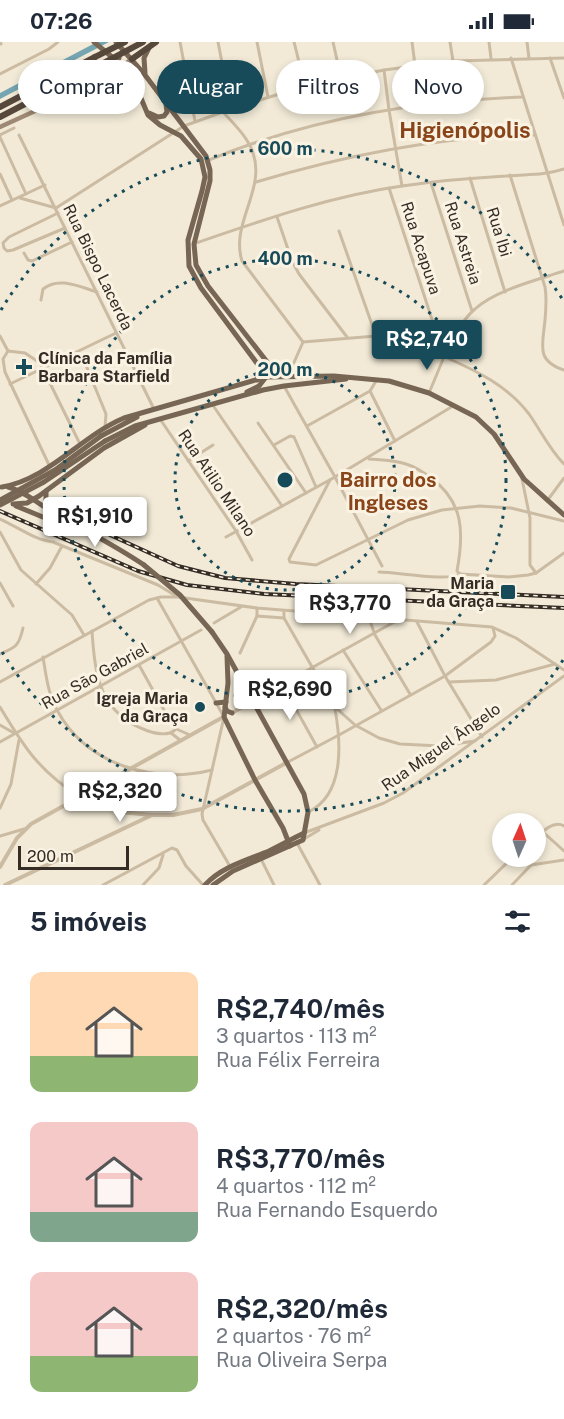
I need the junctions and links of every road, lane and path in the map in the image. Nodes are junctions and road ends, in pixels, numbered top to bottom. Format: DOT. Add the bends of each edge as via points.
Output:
graph roads {
  1 [pos="58,42"];
  2 [pos="94,42"];
  3 [pos="116,42"];
  4 [pos="180,42"];
  5 [pos="218,42"];
  6 [pos="257,42"];
  7 [pos="294,42"];
  8 [pos="333,42"];
  9 [pos="412,42"];
  10 [pos="450,42"];
  11 [pos="489,42"];
  12 [pos="527,42"];
  13 [pos="150,43"];
  14 [pos="124,46"];
  15 [pos="492,58"];
  16 [pos="511,58"];
  17 [pos="529,58"];
  18 [pos="550,58"];
  19 [pos="564,58"];
  20 [pos="132,59"];
  21 [pos="118,60"];
  22 [pos="144,60"];
  23 [pos="221,60"];
  24 [pos="298,60"];
  25 [pos="337,60"];
  26 [pos="415,60"];
  27 [pos="453,60"];
  28 [pos="466,60"];
  29 [pos="392,69"];
  30 [pos="384,70"];
  31 [pos="380,71"];
  32 [pos="0,74"];
  33 [pos="145,75"];
  34 [pos="157,90"];
  35 [pos="276,95"];
  36 [pos="268,97"];
  37 [pos="523,97"];
  38 [pos="264,98"];
  39 [pos="564,98"];
  40 [pos="0,107"];
  41 [pos="388,110"];
  42 [pos="146,112"];
  43 [pos="28,114"];
  44 [pos="166,114"];
  45 [pos="175,114"];
  46 [pos="217,114"];
  47 [pos="225,114"];
  48 [pos="0,117"];
  49 [pos="195,122"];
  50 [pos="184,126"];
  51 [pos="0,127"];
  52 [pos="14,128"];
  53 [pos="176,132"];
  54 [pos="19,135"];
  55 [pos="535,135"];
  56 [pos="0,136"];
  57 [pos="249,144"];
  58 [pos="395,148"];
  59 [pos="207,160"];
  60 [pos="564,169"];
  61 [pos="0,174"];
  62 [pos="510,175"];
  63 [pos="548,175"];
  64 [pos="470,178"];
  65 [pos="256,182"];
  66 [pos="431,183"];
  67 [pos="45,185"];
  68 [pos="402,186"];
  69 [pos="389,188"];
  70 [pos="26,194"];
  71 [pos="18,197"];
  72 [pos="12,200"];
  73 [pos="0,206"];
  74 [pos="56,208"];
  75 [pos="58,213"];
  76 [pos="277,217"];
  77 [pos="564,225"];
  78 [pos="65,228"];
  79 [pos="241,228"];
  80 [pos="339,231"];
  81 [pos="72,242"];
  82 [pos="194,244"];
  83 [pos="24,253"];
  84 [pos="564,271"];
  85 [pos="543,278"];
  86 [pos="97,292"];
  87 [pos="505,292"];
  88 [pos="41,300"];
  89 [pos="472,311"];
  90 [pos="117,333"];
  91 [pos="0,336"];
  92 [pos="376,336"];
  93 [pos="348,337"];
  94 [pos="303,342"];
  95 [pos="8,351"];
  96 [pos="445,351"];
  97 [pos="444,357"];
  98 [pos="83,358"];
  99 [pos="264,359"];
  100 [pos="44,369"];
  101 [pos="564,370"];
  102 [pos="278,376"];
  103 [pos="287,376"];
  104 [pos="266,377"];
  105 [pos="355,378"];
  106 [pos="256,380"];
  107 [pos="370,382"];
  108 [pos="10,384"];
  109 [pos="284,386"];
  110 [pos="370,391"];
  111 [pos="429,393"];
  112 [pos="189,399"];
  113 [pos="224,400"];
  114 [pos="212,404"];
  115 [pos="455,405"];
  116 [pos="154,409"];
  117 [pos="192,410"];
  118 [pos="144,413"];
  119 [pos="160,419"];
  120 [pos="152,422"];
  121 [pos="258,423"];
  122 [pos="307,426"];
  123 [pos="105,427"];
  124 [pos="103,438"];
  125 [pos="396,441"];
  126 [pos="80,444"];
  127 [pos="213,445"];
  128 [pos="274,445"];
  129 [pos="367,458"];
  130 [pos="188,461"];
  131 [pos="564,464"];
  132 [pos="50,467"];
  133 [pos="521,475"];
  134 [pos="335,477"];
  135 [pos="29,478"];
  136 [pos="564,478"];
  137 [pos="330,480"];
  138 [pos="1,486"];
  139 [pos="316,487"];
  140 [pos="22,491"];
  141 [pos="46,491"];
  142 [pos="306,493"];
  143 [pos="34,499"];
  144 [pos="5,501"];
  145 [pos="547,501"];
  146 [pos="27,503"];
  147 [pos="0,505"];
  148 [pos="282,506"];
  149 [pos="46,508"];
  150 [pos="456,508"];
  151 [pos="529,512"];
  152 [pos="564,515"];
  153 [pos="39,516"];
  154 [pos="0,519"];
  155 [pos="564,521"];
  156 [pos="236,531"];
  157 [pos="0,532"];
  158 [pos="91,533"];
  159 [pos="225,537"];
  160 [pos="367,538"];
  161 [pos="62,546"];
  162 [pos="564,553"];
  163 [pos="252,560"];
  164 [pos="382,566"];
  165 [pos="379,572"];
  166 [pos="459,573"];
  167 [pos="536,573"];
  168 [pos="0,583"];
  169 [pos="36,584"];
  170 [pos="178,597"];
  171 [pos="157,598"];
  172 [pos="13,606"];
  173 [pos="241,606"];
  174 [pos="257,608"];
  175 [pos="284,611"];
  176 [pos="257,616"];
  177 [pos="284,618"];
  178 [pos="369,618"];
  179 [pos="398,620"];
  180 [pos="417,622"];
  181 [pos="214,623"];
  182 [pos="492,627"];
  183 [pos="23,628"];
  184 [pos="201,630"];
  185 [pos="92,631"];
  186 [pos="84,635"];
  187 [pos="375,635"];
  188 [pos="180,642"];
  189 [pos="343,650"];
  190 [pos="240,653"];
  191 [pos="0,654"];
  192 [pos="226,654"];
  193 [pos="43,657"];
  194 [pos="555,664"];
  195 [pos="139,665"];
  196 [pos="312,667"];
  197 [pos="564,670"];
  198 [pos="564,675"];
  199 [pos="445,676"];
  200 [pos="0,682"];
  201 [pos="449,682"];
  202 [pos="282,684"];
  203 [pos="99,686"];
  204 [pos="410,694"];
  205 [pos="252,701"];
  206 [pos="216,703"];
  207 [pos="226,705"];
  208 [pos="0,707"];
  209 [pos="335,707"];
  210 [pos="57,710"];
  211 [pos="381,710"];
  212 [pos="232,713"];
  213 [pos="224,717"];
  214 [pos="0,725"];
  215 [pos="355,725"];
  216 [pos="175,730"];
  217 [pos="171,733"];
  218 [pos="16,734"];
  219 [pos="190,735"];
  220 [pos="339,735"];
  221 [pos="482,737"];
  222 [pos="19,739"];
  223 [pos="180,740"];
  224 [pos="476,741"];
  225 [pos="0,742"];
  226 [pos="317,747"];
  227 [pos="286,763"];
  228 [pos="130,769"];
  229 [pos="212,770"];
  230 [pos="255,780"];
  231 [pos="94,789"];
  232 [pos="80,797"];
  233 [pos="95,804"];
  234 [pos="0,808"];
  235 [pos="202,808"];
  236 [pos="308,812"];
  237 [pos="151,816"];
  238 [pos="325,826"];
  239 [pos="564,826"];
  240 [pos="25,829"];
  241 [pos="546,830"];
  242 [pos="8,833"];
  243 [pos="546,835"];
  244 [pos="0,836"];
  245 [pos="301,839"];
  246 [pos="16,840"];
  247 [pos="290,844"];
  248 [pos="564,851"];
  249 [pos="163,853"];
  250 [pos="261,859"];
  251 [pos="564,860"];
  252 [pos="546,863"];
  253 [pos="0,867"];
  254 [pos="503,867"];
  255 [pos="529,867"];
  256 [pos="232,869"];
  257 [pos="4,885"];
  258 [pos="103,885"];
  259 [pos="143,885"];
  260 [pos="204,885"];
  261 [pos="213,885"];
  262 [pos="274,885"];
  263 [pos="320,885"];
  264 [pos="484,885"];
  265 [pos="512,885"];
  1 -- 32 [label="street"];
  2 -- 21 [label="main road"];
  3 -- 14 [label="main road"];
  4 -- 49 [label="street"];
  5 -- 23 [label="street"];
  6 -- 36 [label="street"];
  7 -- 24 [label="street"];
  8 -- 25 [label="street"];
  9 -- 26 [label="street"];
  10 -- 27 [label="street"];
  11 -- 15 [label="street"];
  12 -- 17 [label="street"];
  13 -- 20 [label="highway"];
  13 -- 22 [label="main road"];
  13 -- 48 [label="highway, bridge"];
  14 -- 20 [label="main road"];
  14 -- 21 [label="main road"];
  14 -- 40 [label="highway, bridge"];
  15 -- 16 [label="street"];
  15 -- 28 [label="street"];
  16 -- 17 [label="street"];
  16 -- 37 [label="street"];
  17 -- 18 [label="street"];
  18 -- 19 [label="street"];
  18 -- 39 [label="street"];
  29 -- 30 [label="street"];
  30 -- 31 [label="street"];
  30 -- 41 [label="street"];
  33 -- 34 [label="main road"];
  35 -- 36 [label="street"];
  36 -- 38 [label="street"];
  37 -- 41 [label="street"];
  37 -- 55 [label="street"];
  41 -- 57 [label="street"];
  41 -- 58 [label="street"];
  42 -- 44 [label="main road" via="158,117"];
  42 -- 53 [label="main road" via="160,125"];
  43 -- 51 [label="main road"];
  45 -- 50 [label="main road"];
  46 -- 49 [label="street"];
  47 -- 57 [label="street"];
  49 -- 50 [label="street"];
  50 -- 53 [label="street"];
  50 -- 59 [label="main road"];
  52 -- 56 [label="street"];
  53 -- 74 [label="street"];
  53 -- 106 [label="main road" via="201,159 204,171 188,240 189,266 259,366"];
  54 -- 67 [label="street, Rua Bispo Lacerda"];
  55 -- 58 [label="street" via="473,137"];
  55 -- 63 [label="street"];
  56 -- 70 [label="street"];
  57 -- 59 [label="street"];
  57 -- 65 [label="street"];
  58 -- 65 [label="street" via="304,167"];
  58 -- 68 [label="street"];
  59 -- 82 [label="main road" via="210,186"];
  60 -- 63 [label="street"];
  61 -- 72 [label="street"];
  62 -- 63 [label="street"];
  62 -- 64 [label="street"];
  62 -- 85 [label="street"];
  63 -- 77 [label="street"];
  64 -- 66 [label="street"];
  64 -- 87 [label="street, Rua Ibi"];
  65 -- 79 [label="street"];
  66 -- 68 [label="street"];
  66 -- 89 [label="street, Rua Astreia"];
  67 -- 70 [label="street"];
  67 -- 74 [label="street, Rua Bispo Lacerda"];
  68 -- 69 [label="street"];
  69 -- 76 [label="street"];
  69 -- 96 [label="street, Rua Acapuva"];
  70 -- 71 [label="street"];
  71 -- 72 [label="street"];
  71 -- 74 [label="street"];
  72 -- 73 [label="street"];
  74 -- 75 [label="street, Rua Bispo Lacerda"];
  75 -- 78 [label="street, Rua Bispo Lacerda"];
  75 -- 78 [label="street" via="9,237 4,248 13,250"];
  76 -- 79 [label="street"];
  76 -- 93 [label="street" via="298,274"];
  78 -- 81 [label="street, Rua Bispo Lacerda"];
  79 -- 82 [label="street"];
  79 -- 94 [label="street" via="239,251 246,269"];
  80 -- 92 [label="street"];
  81 -- 83 [label="street" via="32,261"];
  81 -- 86 [label="street, Rua Bispo Lacerda"];
  82 -- 99 [label="main road" via="196,265 208,286"];
  84 -- 85 [label="street"];
  85 -- 87 [label="street"];
  85 -- 101 [label="street" via="546,302 542,349 551,365"];
  86 -- 88 [label="street" via="54,283 44,289"];
  86 -- 90 [label="street, Rua Bispo Lacerda"];
  87 -- 89 [label="street"];
  89 -- 96 [label="street"];
  90 -- 100 [label="street"];
  90 -- 116 [label="street, Rua Bispo Lacerda"];
  91 -- 95 [label="street"];
  92 -- 93 [label="street"];
  92 -- 97 [label="street"];
  93 -- 94 [label="street"];
  94 -- 103 [label="street"];
  95 -- 100 [label="street" via="31,356"];
  95 -- 108 [label="street" via="3,359"];
  96 -- 97 [label="street"];
  96 -- 97 [label="street" via="440,352"];
  97 -- 111 [label="street"];
  97 -- 131 [label="street" via="489,378 512,394"];
  98 -- 123 [label="street" via="106,414"];
  99 -- 102 [label="main road"];
  99 -- 104 [label="main road"];
  100 -- 108 [label="street"];
  100 -- 126 [label="street"];
  102 -- 103 [label="main road"];
  102 -- 104 [label="main road"];
  103 -- 105 [label="main road"];
  104 -- 106 [label="main road"];
  104 -- 113 [label="main road" via="254,389"];
  105 -- 107 [label="main road"];
  105 -- 109 [label="main road"];
  106 -- 112 [label="main road"];
  107 -- 110 [label="street"];
  107 -- 111 [label="main road" via="401,384"];
  108 -- 132 [label="street"];
  109 -- 113 [label="main road"];
  109 -- 122 [label="street"];
  110 -- 122 [label="street"];
  110 -- 125 [label="street"];
  111 -- 115 [label="main road"];
  112 -- 116 [label="main road"];
  112 -- 117 [label="main road" via="193,402"];
  113 -- 114 [label="main road"];
  114 -- 117 [label="main road"];
  114 -- 148 [label="street"];
  115 -- 125 [label="street"];
  115 -- 133 [label="main road" via="488,429"];
  116 -- 118 [label="main road"];
  117 -- 119 [label="main road"];
  118 -- 123 [label="main road"];
  118 -- 124 [label="main road"];
  119 -- 120 [label="main road"];
  119 -- 130 [label="street, Rua Atilio Milano"];
  120 -- 124 [label="main road"];
  120 -- 141 [label="main road" via="104,448"];
  121 -- 128 [label="street"];
  122 -- 134 [label="street"];
  123 -- 126 [label="main road"];
  124 -- 144 [label="main road, bridge"];
  124 -- 147 [label="main road, bridge" via="44,482"];
  125 -- 129 [label="street"];
  126 -- 132 [label="main road"];
  127 -- 130 [label="street"];
  128 -- 139 [label="street" via="294,437"];
  128 -- 142 [label="street"];
  129 -- 134 [label="street"];
  129 -- 150 [label="street" via="419,469 442,486"];
  130 -- 156 [label="street, Rua Atilio Milano"];
  132 -- 135 [label="main road"];
  133 -- 145 [label="main road"];
  133 -- 151 [label="street"];
  134 -- 137 [label="street"];
  134 -- 160 [label="street"];
  135 -- 138 [label="main road"];
  135 -- 140 [label="main road"];
  135 -- 141 [label="main road" via="31,490"];
  136 -- 145 [label="street"];
  137 -- 139 [label="street"];
  137 -- 160 [label="street" via="290,562 316,565"];
  138 -- 140 [label="main road"];
  138 -- 144 [label="main road" via="17,494 15,499"];
  139 -- 142 [label="street"];
  140 -- 143 [label="main road"];
  140 -- 146 [label="main road"];
  141 -- 143 [label="main road"];
  141 -- 149 [label="main road"];
  142 -- 148 [label="street"];
  143 -- 146 [label="main road"];
  143 -- 149 [label="main road"];
  144 -- 146 [label="main road"];
  144 -- 153 [label="main road"];
  145 -- 152 [label="main road"];
  146 -- 153 [label="main road"];
  148 -- 156 [label="street"];
  149 -- 158 [label="main road"];
  150 -- 151 [label="street" via="480,506"];
  150 -- 160 [label="street" via="431,512"];
  150 -- 166 [label="street" via="461,526"];
  151 -- 155 [label="street"];
  151 -- 167 [label="street" via="531,565"];
  153 -- 158 [label="main road"];
  154 -- 161 [label="street" via="38,540"];
  156 -- 159 [label="street"];
  156 -- 163 [label="street, Rua Atilio Milano"];
  157 -- 169 [label="street" via="21,570"];
  158 -- 192 [label="main road, bridge" via="164,581 212,632"];
  160 -- 164 [label="street"];
  161 -- 169 [label="street"];
  161 -- 170 [label="street"];
  162 -- 167 [label="street"];
  165 -- 166 [label="street" via="445,578"];
  166 -- 167 [label="street" via="509,577"];
  168 -- 172 [label="street"];
  169 -- 186 [label="street" via="72,615"];
  170 -- 171 [label="street"];
  170 -- 173 [label="street"];
  171 -- 185 [label="street"];
  171 -- 188 [label="street"];
  173 -- 174 [label="street"];
  173 -- 181 [label="street"];
  174 -- 175 [label="street"];
  174 -- 176 [label="street"];
  175 -- 177 [label="street"];
  175 -- 178 [label="street"];
  176 -- 177 [label="street"];
  176 -- 190 [label="street"];
  177 -- 196 [label="street"];
  178 -- 179 [label="street"];
  178 -- 187 [label="street"];
  179 -- 180 [label="street"];
  179 -- 187 [label="street"];
  180 -- 182 [label="street"];
  180 -- 199 [label="street"];
  182 -- 194 [label="street"];
  182 -- 199 [label="street" via="495,633 491,642"];
  183 -- 191 [label="street" via="17,646"];
  184 -- 188 [label="street, Rua São Gabriel"];
  185 -- 186 [label="street"];
  185 -- 203 [label="street"];
  186 -- 193 [label="street"];
  187 -- 189 [label="street"];
  187 -- 204 [label="street"];
  188 -- 195 [label="street, Rua São Gabriel"];
  188 -- 206 [label="street"];
  189 -- 196 [label="street"];
  189 -- 211 [label="street"];
  192 -- 205 [label="main road"];
  192 -- 207 [label="main road"];
  193 -- 200 [label="street"];
  193 -- 210 [label="street"];
  194 -- 197 [label="street"];
  194 -- 201 [label="street" via="496,680"];
  195 -- 203 [label="street, Rua São Gabriel"];
  195 -- 216 [label="street"];
  196 -- 202 [label="street"];
  196 -- 209 [label="street"];
  198 -- 221 [label="street, Rua Miguel Ângelo"];
  199 -- 201 [label="street"];
  199 -- 204 [label="street"];
  201 -- 221 [label="street"];
  202 -- 205 [label="street"];
  202 -- 226 [label="street"];
  203 -- 210 [label="street, Rua São Gabriel"];
  203 -- 217 [label="street" via="127,722 151,732"];
  204 -- 211 [label="street"];
  205 -- 212 [label="street"];
  205 -- 227 [label="main road"];
  206 -- 207 [label="main road"];
  206 -- 213 [label="street"];
  207 -- 212 [label="main road"];
  207 -- 213 [label="main road"];
  208 -- 218 [label="street"];
  209 -- 215 [label="street"];
  209 -- 220 [label="street"];
  210 -- 218 [label="street, Rua São Gabriel"];
  210 -- 228 [label="street" via="68,727 100,756"];
  211 -- 215 [label="street"];
  212 -- 213 [label="street"];
  213 -- 219 [label="street"];
  213 -- 229 [label="street"];
  213 -- 230 [label="main road"];
  214 -- 218 [label="street"];
  215 -- 220 [label="street"];
  215 -- 224 [label="street" via="378,738 400,744 440,746"];
  216 -- 217 [label="street"];
  216 -- 219 [label="street"];
  217 -- 223 [label="street"];
  218 -- 222 [label="street"];
  218 -- 225 [label="street, Rua São Gabriel"];
  219 -- 223 [label="street"];
  220 -- 226 [label="street"];
  220 -- 236 [label="street" via="332,786 320,806"];
  221 -- 224 [label="street, Rua Miguel Ângelo"];
  222 -- 232 [label="street" via="42,769"];
  222 -- 234 [label="street" via="11,784"];
  223 -- 228 [label="street"];
  224 -- 238 [label="street, Rua Miguel Ângelo" via="403,793"];
  226 -- 227 [label="street"];
  227 -- 230 [label="street"];
  227 -- 236 [label="main road" via="304,794"];
  228 -- 229 [label="street" via="178,775"];
  228 -- 231 [label="street"];
  229 -- 235 [label="street"];
  230 -- 235 [label="street"];
  230 -- 247 [label="main road"];
  231 -- 232 [label="street"];
  231 -- 233 [label="street"];
  232 -- 233 [label="street"];
  232 -- 240 [label="street"];
  233 -- 237 [label="street"];
  235 -- 237 [label="street"];
  235 -- 256 [label="street" via="203,820"];
  236 -- 245 [label="main road"];
  237 -- 257 [label="street"];
  238 -- 245 [label="street, Rua Miguel Ângelo"];
  238 -- 245 [label="street, Rua Miguel Ângelo"];
  239 -- 241 [label="street" via="557,823"];
  240 -- 242 [label="street"];
  240 -- 246 [label="street"];
  242 -- 244 [label="street"];
  242 -- 246 [label="street"];
  243 -- 248 [label="street"];
  245 -- 247 [label="main road, Rua Miguel Ângelo"];
  245 -- 247 [label="main road, Rua Miguel Ângelo"];
  245 -- 263 [label="street"];
  246 -- 253 [label="street"];
  247 -- 250 [label="main road, Rua Miguel Ângelo"];
  247 -- 256 [label="main road, Rua Miguel Ângelo"];
  249 -- 258 [label="street"];
  249 -- 259 [label="street" via="159,868"];
  249 -- 260 [label="street" via="172,848 177,850"];
  250 -- 256 [label="main road, Rua Miguel Ângelo"];
  250 -- 262 [label="street"];
  251 -- 252 [label="street"];
  254 -- 264 [label="street"];
  255 -- 265 [label="street"];
  256 -- 260 [label="main road, Rua Miguel Ângelo" via="215,875"];
  256 -- 261 [label="main road, Rua Miguel Ângelo"];
}
